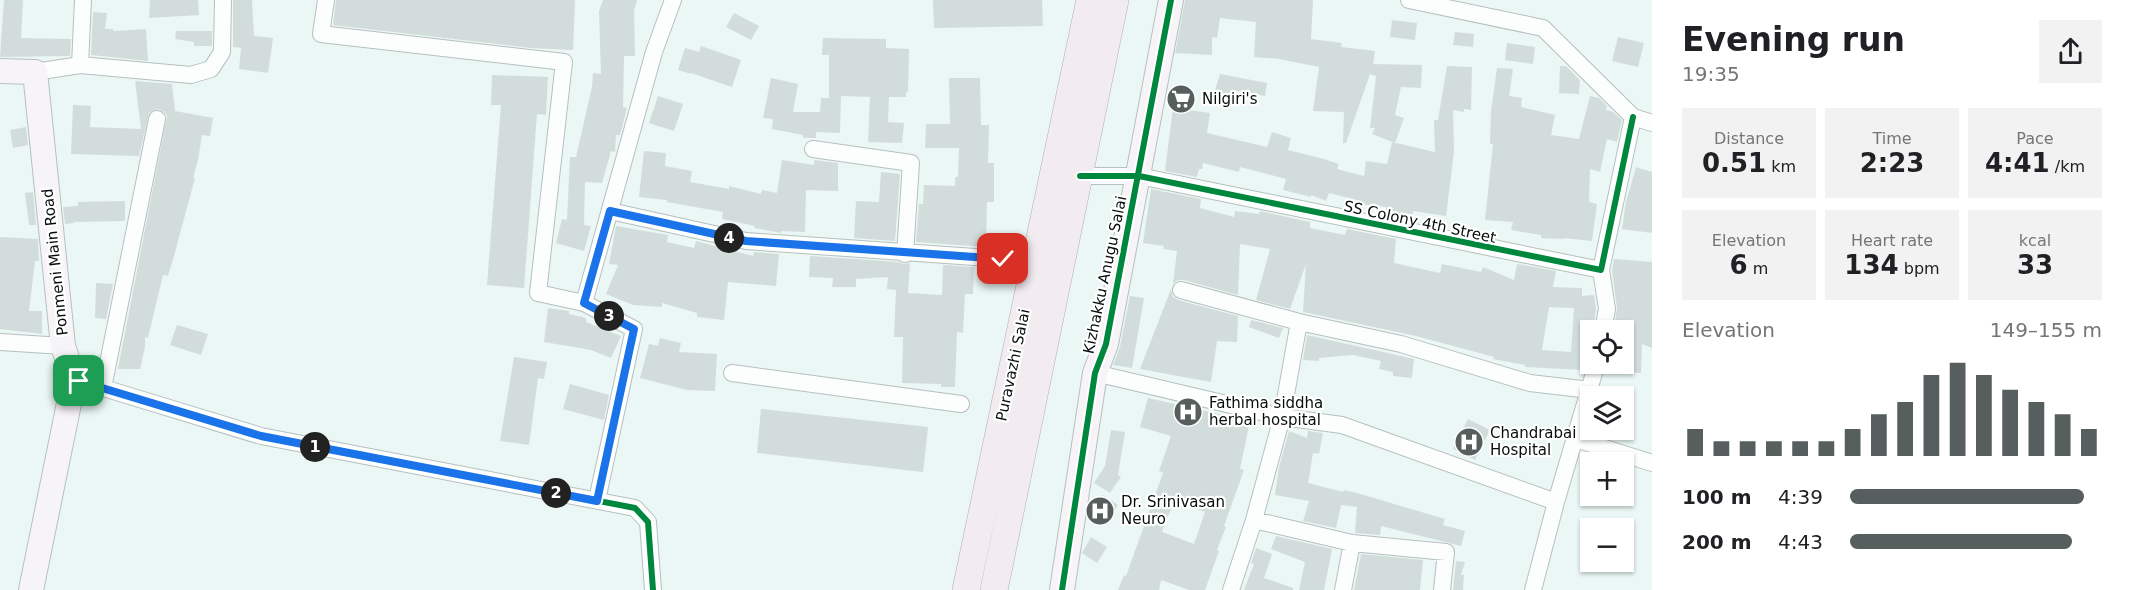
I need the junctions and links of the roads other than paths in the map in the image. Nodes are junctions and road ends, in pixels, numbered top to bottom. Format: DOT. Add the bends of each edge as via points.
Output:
graph roads {
  1 [pos="83,0"];
  2 [pos="223,0"];
  3 [pos="326,0"];
  4 [pos="673,0"];
  5 [pos="1090,0"];
  6 [pos="1116,0"];
  7 [pos="1171,0"];
  8 [pos="1409,0"];
  9 [pos="80,65"];
  10 [pos="0,71"];
  11 [pos="35,72"];
  12 [pos="1633,117"];
  13 [pos="157,119"];
  14 [pos="1652,123"];
  15 [pos="813,149"];
  16 [pos="1080,176"];
  17 [pos="1139,176"];
  18 [pos="610,211"];
  19 [pos="905,254"];
  20 [pos="1003,259"];
  21 [pos="1601,270"];
  22 [pos="1181,290"];
  23 [pos="584,303"];
  24 [pos="1605,320"];
  25 [pos="1299,322"];
  26 [pos="0,342"];
  27 [pos="63,346"];
  28 [pos="732,373"];
  29 [pos="1095,373"];
  30 [pos="74,379"];
  31 [pos="103,388"];
  32 [pos="1580,389"];
  33 [pos="961,404"];
  34 [pos="1282,417"];
  35 [pos="1580,425"];
  36 [pos="1576,439"];
  37 [pos="1652,463"];
  38 [pos="597,501"];
  39 [pos="1556,502"];
  40 [pos="1254,520"];
  41 [pos="1352,543"];
  42 [pos="31,590"];
  43 [pos="653,590"];
  44 [pos="966,590"];
  45 [pos="994,590"];
  46 [pos="1062,590"];
  47 [pos="1231,590"];
  48 [pos="1343,590"];
  49 [pos="1442,590"];
  50 [pos="1533,590"];
  1 -- 9 [label="street"];
  2 -- 9 [label="street" via="222,52 211,69 191,75"];
  3 -- 23 [label="street" via="321,34 564,62 538,293"];
  4 -- 18 [label="street" via="654,52"];
  5 -- 44 [label="main road, Puravazhi Salai"];
  6 -- 16 [label="main road, Puravazhi Salai"];
  7 -- 17 [label="street, Kizhakku Anugu Salai"];
  8 -- 12 [label="street" via="1543,28"];
  9 -- 11 [label="street"];
  10 -- 11 [label="street"];
  11 -- 27 [label="street, Ponmeni Main Road"];
  12 -- 14 [label="street"];
  12 -- 21 [label="street"];
  13 -- 31 [label="street"];
  15 -- 19 [label="street" via="911,163"];
  16 -- 17 [label="street, SS Colony 4th Street"];
  16 -- 45 [label="main road, Puravazhi Salai"];
  17 -- 21 [label="street, SS Colony 4th Street"];
  17 -- 29 [label="street, Kizhakku Anugu Salai" via="1106,344"];
  18 -- 19 [label="street" via="746,241"];
  18 -- 23 [label="street"];
  19 -- 20 [label="street"];
  21 -- 24 [label="street"];
  22 -- 25 [label="street"];
  23 -- 38 [label="street" via="634,329"];
  25 -- 32 [label="street" via="1401,344 1530,383"];
  25 -- 34 [label="street"];
  26 -- 27 [label="street"];
  27 -- 30 [label="street, Ponmeni Main Road"];
  28 -- 33 [label="street"];
  29 -- 34 [label="street"];
  29 -- 46 [label="street, Kizhakku Anugu Salai"];
  30 -- 31 [label="street"];
  30 -- 42 [label="street, Ponmeni Main Road"];
  31 -- 38 [label="street" via="261,436"];
  34 -- 39 [label="street" via="1342,425"];
  34 -- 40 [label="street"];
  35 -- 36 [label="street"];
  36 -- 37 [label="street"];
  36 -- 39 [label="street"];
  38 -- 43 [label="street" via="635,508 648,522"];
  39 -- 50 [label="street"];
  40 -- 41 [label="street"];
  40 -- 47 [label="street"];
  41 -- 48 [label="street"];
  41 -- 49 [label="street" via="1446,552"];
}
